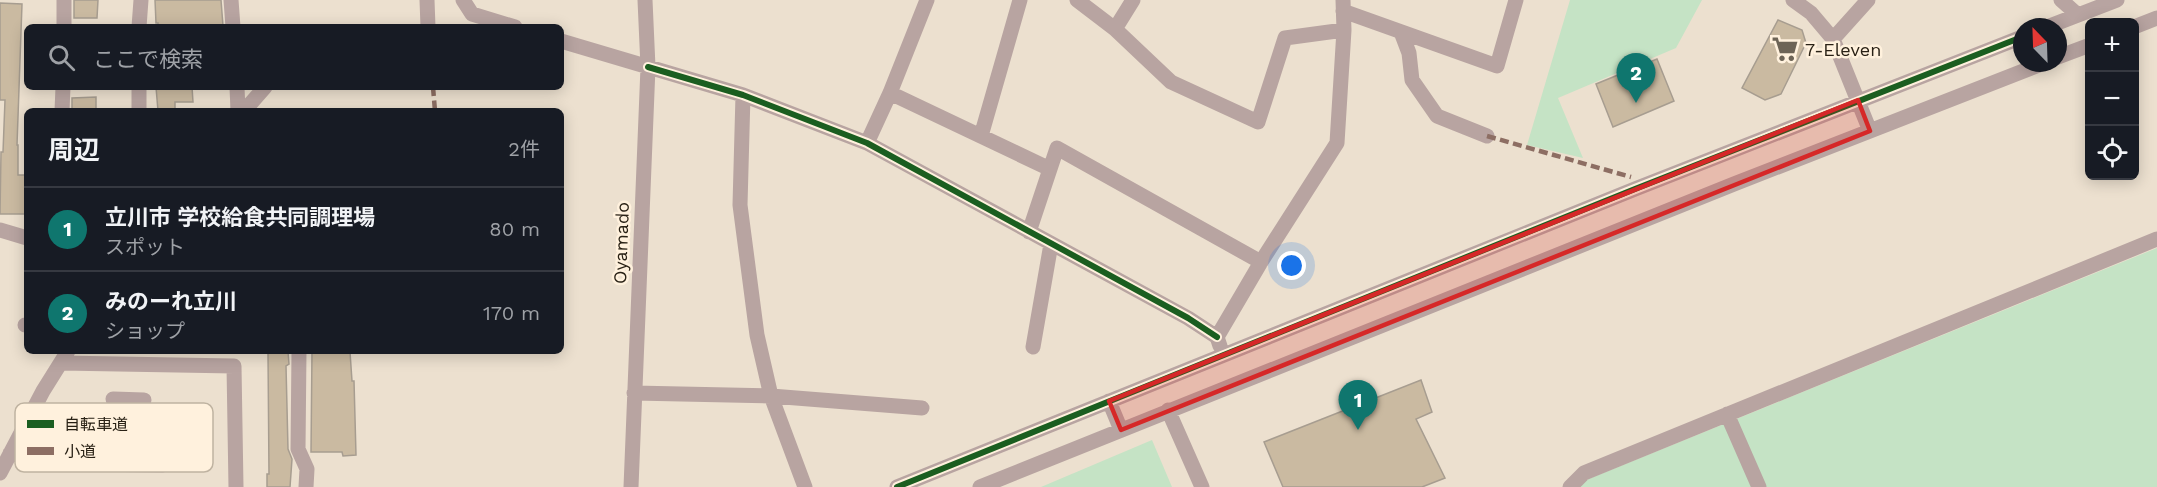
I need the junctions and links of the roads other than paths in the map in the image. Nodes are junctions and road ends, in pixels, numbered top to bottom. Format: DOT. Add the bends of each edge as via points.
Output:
graph roads {
  1 [pos="64,0"];
  2 [pos="141,0"];
  3 [pos="231,0"];
  4 [pos="427,0"];
  5 [pos="463,0"];
  6 [pos="645,0"];
  7 [pos="927,0"];
  8 [pos="1020,0"];
  9 [pos="1077,0"];
  10 [pos="1133,0"];
  11 [pos="1516,0"];
  12 [pos="1793,0"];
  13 [pos="1868,0"];
  14 [pos="2061,0"];
  15 [pos="2117,0"];
  16 [pos="1343,5"];
  17 [pos="2078,15"];
  18 [pos="2157,18"];
  19 [pos="2067,19"];
  20 [pos="64,24"];
  21 [pos="140,24"];
  22 [pos="233,24"];
  23 [pos="428,24"];
  24 [pos="505,24"];
  25 [pos="2139,25"];
  26 [pos="1115,29"];
  27 [pos="1344,30"];
  28 [pos="1401,32"];
  29 [pos="1833,39"];
  30 [pos="2013,40"];
  31 [pos="564,42"];
  32 [pos="2085,47"];
  33 [pos="2067,54"];
  34 [pos="648,67"];
  35 [pos="2021,72"];
  36 [pos="63,90"];
  37 [pos="139,90"];
  38 [pos="237,90"];
  39 [pos="262,90"];
  40 [pos="890,93"];
  41 [pos="743,95"];
  42 [pos="1858,100"];
  43 [pos="62,108"];
  44 [pos="139,108"];
  45 [pos="238,108"];
  46 [pos="247,108"];
  47 [pos="1870,131"];
  48 [pos="981,136"];
  49 [pos="1487,136"];
  50 [pos="867,143"];
  51 [pos="1050,169"];
  52 [pos="0,230"];
  53 [pos="1029,232"];
  54 [pos="24,236"];
  55 [pos="2157,239"];
  56 [pos="1051,244"];
  57 [pos="1261,262"];
  58 [pos="1216,338"];
  59 [pos="1033,347"];
  60 [pos="299,354"];
  61 [pos="1224,356"];
  62 [pos="64,357"];
  63 [pos="634,393"];
  64 [pos="771,396"];
  65 [pos="113,399"];
  66 [pos="1110,401"];
  67 [pos="37,403"];
  68 [pos="137,403"];
  69 [pos="922,408"];
  70 [pos="1168,410"];
  71 [pos="1727,414"];
  72 [pos="1121,429"];
  73 [pos="15,444"];
  74 [pos="10,453"];
  75 [pos="15,454"];
  76 [pos="0,473"];
  77 [pos="236,487"];
  78 [pos="306,487"];
  79 [pos="631,487"];
  80 [pos="805,487"];
  81 [pos="897,487"];
  82 [pos="980,487"];
  83 [pos="1202,487"];
  84 [pos="1570,487"];
  85 [pos="1759,487"];
  1 -- 20 [label="street"];
  2 -- 21 [label="street"];
  3 -- 22 [label="street"];
  4 -- 23 [label="street"];
  5 -- 24 [label="street" via="472,14"];
  6 -- 34 [label="street, Oyamado"];
  7 -- 40 [label="street"];
  8 -- 48 [label="street"];
  9 -- 26 [label="street"];
  10 -- 26 [label="street"];
  11 -- 28 [label="street" via="1497,66"];
  12 -- 29 [label="street" via="1811,13"];
  13 -- 29 [label="street"];
  14 -- 17 [label="street"];
  15 -- 17 [label="street"];
  16 -- 27 [label="street"];
  16 -- 28 [label="street"];
  17 -- 19 [label="street"];
  18 -- 25 [label="street"];
  26 -- 27 [label="street" via="1171,82 1258,122 1285,38"];
  27 -- 57 [label="street" via="1337,143"];
  28 -- 49 [label="street" via="1409,53 1412,80 1437,116"];
  29 -- 42 [label="street"];
  30 -- 42 [label="street"];
  31 -- 34 [label="street"];
  32 -- 33 [label="street"];
  34 -- 41 [label="street"];
  34 -- 63 [label="street, Oyamado"];
  35 -- 47 [label="street"];
  36 -- 43 [label="street"];
  37 -- 44 [label="street"];
  38 -- 45 [label="street"];
  39 -- 46 [label="street"];
  40 -- 48 [label="street"];
  40 -- 50 [label="street"];
  41 -- 50 [label="street"];
  41 -- 64 [label="street" via="740,205 757,335"];
  42 -- 47 [label="street"];
  42 -- 61 [label="street"];
  47 -- 70 [label="street"];
  48 -- 51 [label="street"];
  50 -- 53 [label="street"];
  51 -- 53 [label="street"];
  51 -- 57 [label="street" via="1058,148"];
  52 -- 54 [label="street"];
  53 -- 56 [label="street"];
  55 -- 71 [label="street"];
  56 -- 58 [label="street" via="1188,318"];
  56 -- 59 [label="street"];
  57 -- 58 [label="street"];
  58 -- 61 [label="street"];
  60 -- 78 [label="street" via="298,449 307,469"];
  61 -- 66 [label="street"];
  62 -- 67 [label="street"];
  62 -- 77 [label="street" via="234,366"];
  63 -- 64 [label="street"];
  63 -- 79 [label="street, Oyamado"];
  64 -- 69 [label="street"];
  64 -- 80 [label="street"];
  65 -- 68 [label="street" via="137,400"];
  66 -- 72 [label="street"];
  66 -- 81 [label="street"];
  70 -- 72 [label="street"];
  70 -- 83 [label="street"];
  71 -- 84 [label="street" via="1584,472"];
  71 -- 85 [label="street"];
  72 -- 82 [label="street"];
  73 -- 74 [label="street"];
  74 -- 75 [label="street"];
  74 -- 76 [label="street"];
}
